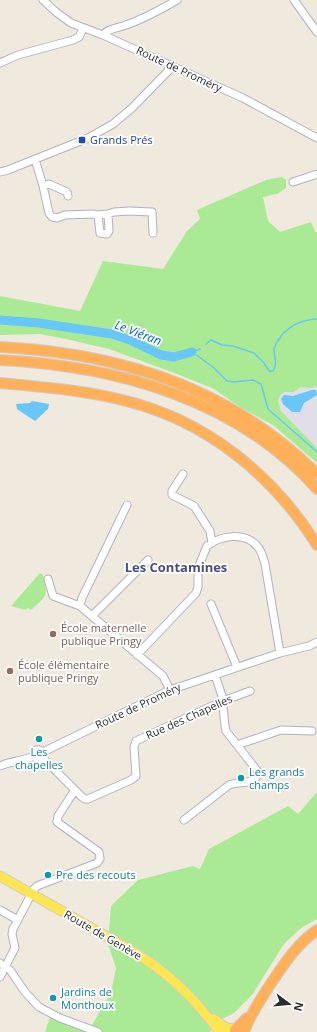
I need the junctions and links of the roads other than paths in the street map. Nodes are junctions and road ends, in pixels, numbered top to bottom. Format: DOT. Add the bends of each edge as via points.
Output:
graph roads {
  1 [pos="43,0"];
  2 [pos="177,0"];
  3 [pos="294,0"];
  4 [pos="83,28"];
  5 [pos="317,32"];
  6 [pos="103,35"];
  7 [pos="0,63"];
  8 [pos="173,66"];
  9 [pos="316,134"];
  10 [pos="35,160"];
  11 [pos="0,172"];
  12 [pos="317,174"];
  13 [pos="293,182"];
  14 [pos="43,186"];
  15 [pos="68,196"];
  16 [pos="108,214"];
  17 [pos="98,215"];
  18 [pos="153,233"];
  19 [pos="0,347"];
  20 [pos="0,360"];
  21 [pos="0,380"];
  22 [pos="0,384"];
  23 [pos="183,474"];
  24 [pos="317,474"];
  25 [pos="317,489"];
  26 [pos="127,506"];
  27 [pos="317,538"];
  28 [pos="212,543"];
  29 [pos="317,545"];
  30 [pos="148,560"];
  31 [pos="48,579"];
  32 [pos="211,604"];
  33 [pos="80,606"];
  34 [pos="92,616"];
  35 [pos="317,642"];
  36 [pos="280,653"];
  37 [pos="137,655"];
  38 [pos="237,667"];
  39 [pos="215,675"];
  40 [pos="170,690"];
  41 [pos="250,691"];
  42 [pos="223,700"];
  43 [pos="312,731"];
  44 [pos="237,745"];
  45 [pos="42,755"];
  46 [pos="0,766"];
  47 [pos="75,790"];
  48 [pos="184,820"];
  49 [pos="0,876"];
  50 [pos="32,894"];
  51 [pos="0,910"];
  52 [pos="18,920"];
  53 [pos="317,930"];
  54 [pos="3,965"];
  55 [pos="0,977"];
  56 [pos="198,1005"];
  57 [pos="236,1031"];
  58 [pos="98,1032"];
  59 [pos="219,1032"];
  1 -- 4 [label="street, Route de Proméry" via="62,18"];
  2 -- 6 [label="street" via="149,16 106,31"];
  3 -- 5 [label="street"];
  4 -- 6 [label="street, Route de Proméry"];
  4 -- 7 [label="street" via="79,37 73,40 18,55"];
  6 -- 8 [label="street, Route de Proméry"];
  8 -- 9 [label="street, Route de Proméry"];
  8 -- 10 [label="street" via="113,124 88,138"];
  10 -- 11 [label="street"];
  10 -- 14 [label="street"];
  12 -- 13 [label="street"];
  14 -- 15 [label="street" via="49,184 67,192"];
  14 -- 17 [label="street" via="49,214 52,217"];
  16 -- 17 [label="street"];
  16 -- 17 [label="street" via="107,234 100,233"];
  16 -- 18 [label="street" via="152,212"];
  19 -- 24 [label="highway" via="51,351 99,359 175,381 258,424 288,446"];
  20 -- 25 [label="highway" via="97,371 143,382 180,395 250,431 286,459"];
  21 -- 27 [label="highway" via="119,395 159,407 191,421 221,438 253,462 289,499"];
  22 -- 29 [label="highway" via="112,398 153,409 188,424 226,447 257,471 288,503"];
  23 -- 28 [label="street" via="172,495 194,506 210,531"];
  26 -- 33 [label="street"];
  28 -- 36 [label="street" via="233,535 255,544 260,550 265,564"];
  28 -- 37 [label="street" via="205,549 198,565 196,593"];
  30 -- 34 [label="street"];
  31 -- 33 [label="street" via="53,596"];
  32 -- 38 [label="street"];
  33 -- 34 [label="street"];
  34 -- 37 [label="street"];
  35 -- 36 [label="street, Route de Proméry"];
  36 -- 38 [label="street, Route de Proméry"];
  37 -- 40 [label="street" via="162,676"];
  38 -- 39 [label="street, Route de Proméry"];
  39 -- 40 [label="street, Route de Proméry"];
  39 -- 42 [label="street"];
  40 -- 45 [label="street, Route de Proméry"];
  41 -- 42 [label="street, Rue des Chapelles"];
  42 -- 44 [label="street" via="225,726"];
  42 -- 47 [label="street, Rue des Chapelles" via="136,742 134,748 137,773 134,778 85,800"];
  43 -- 44 [label="street" via="281,730"];
  44 -- 48 [label="street" via="259,773 257,777 249,782 228,785"];
  45 -- 46 [label="street" via="37,759 34,756"];
  45 -- 47 [label="street, Rue des Chapelles"];
  47 -- 50 [label="street" via="58,816 57,822 99,852 100,859 97,863 37,886"];
  49 -- 50 [label="main road, Route de Genève"];
  50 -- 52 [label="street"];
  50 -- 56 [label="main road, Route de Genève" via="155,966"];
  51 -- 52 [label="street"];
  52 -- 54 [label="street" via="12,931 15,948"];
  53 -- 57 [label="highway" via="294,951 254,1010"];
  54 -- 55 [label="street"];
  54 -- 58 [label="street" via="10,970 39,1007"];
  56 -- 57 [label="main road, Route de Genève" via="221,1025"];
  56 -- 59 [label="main road, Route de Genève"];
}
